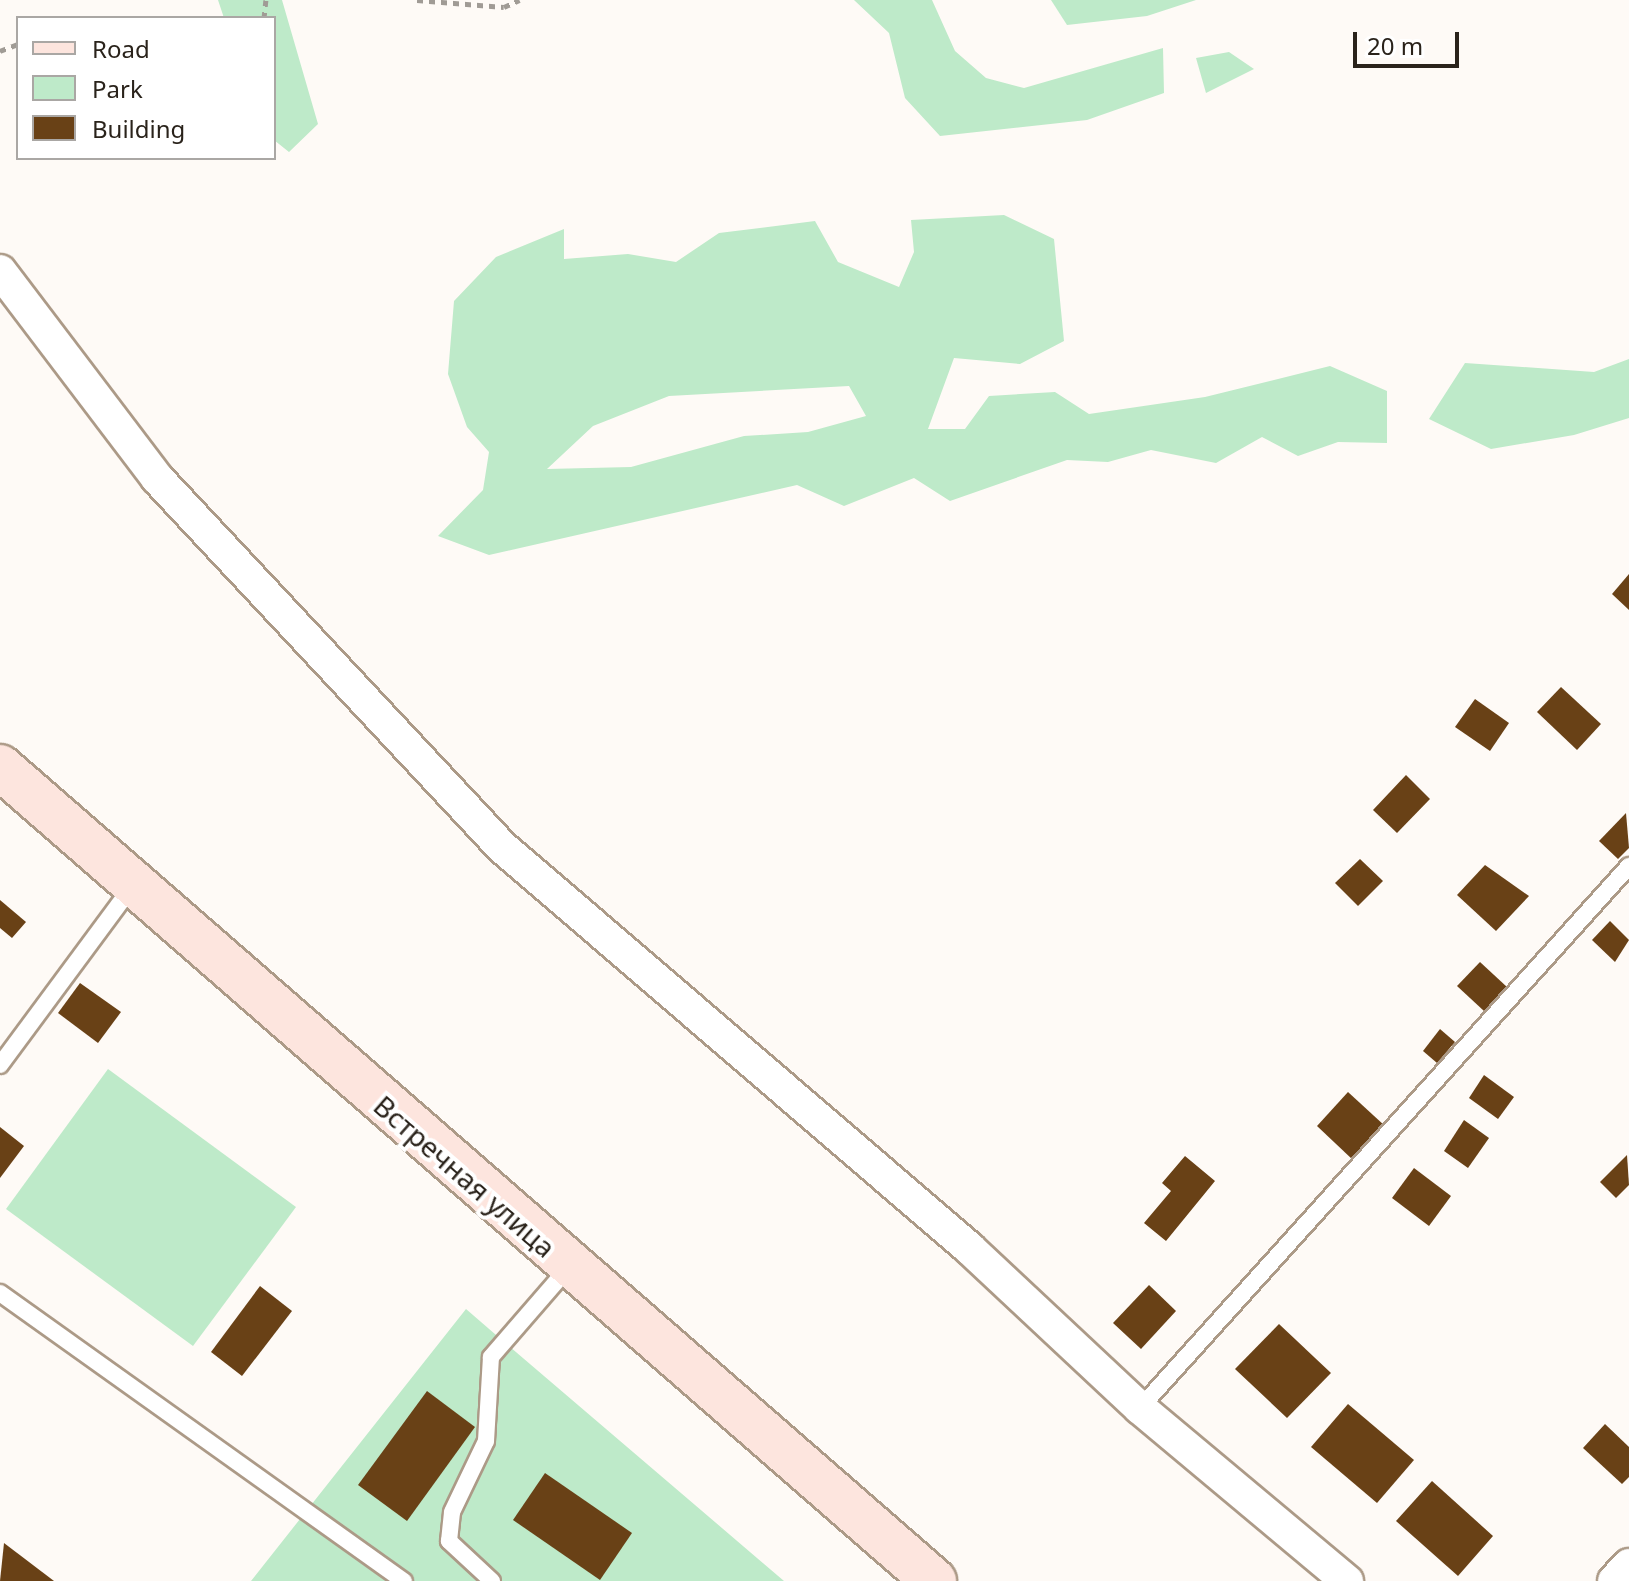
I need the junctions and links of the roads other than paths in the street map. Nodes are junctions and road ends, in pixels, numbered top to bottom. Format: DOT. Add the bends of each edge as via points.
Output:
graph roads {
  1 [pos="0,271"];
  2 [pos="0,767"];
  3 [pos="1629,866"];
  4 [pos="134,883"];
  5 [pos="0,1063"];
  6 [pos="569,1267"];
  7 [pos="0,1293"];
  8 [pos="1140,1408"];
  9 [pos="1629,1565"];
  10 [pos="404,1581"];
  11 [pos="492,1581"];
  12 [pos="934,1581"];
  13 [pos="1347,1581"];
  14 [pos="1614,1581"];
  1 -- 8 [label="street" via="157,478 502,847 969,1248"];
  2 -- 4 [label="main road, Встречная улица"];
  3 -- 8 [label="lane"];
  4 -- 5 [label="lane"];
  4 -- 6 [label="main road, Встречная улица"];
  6 -- 11 [label="lane" via="491,1357 486,1441 452,1512 449,1541"];
  6 -- 12 [label="main road, Встречная улица"];
  7 -- 10 [label="lane"];
  8 -- 13 [label="street"];
  9 -- 14 [label="street"];
}
